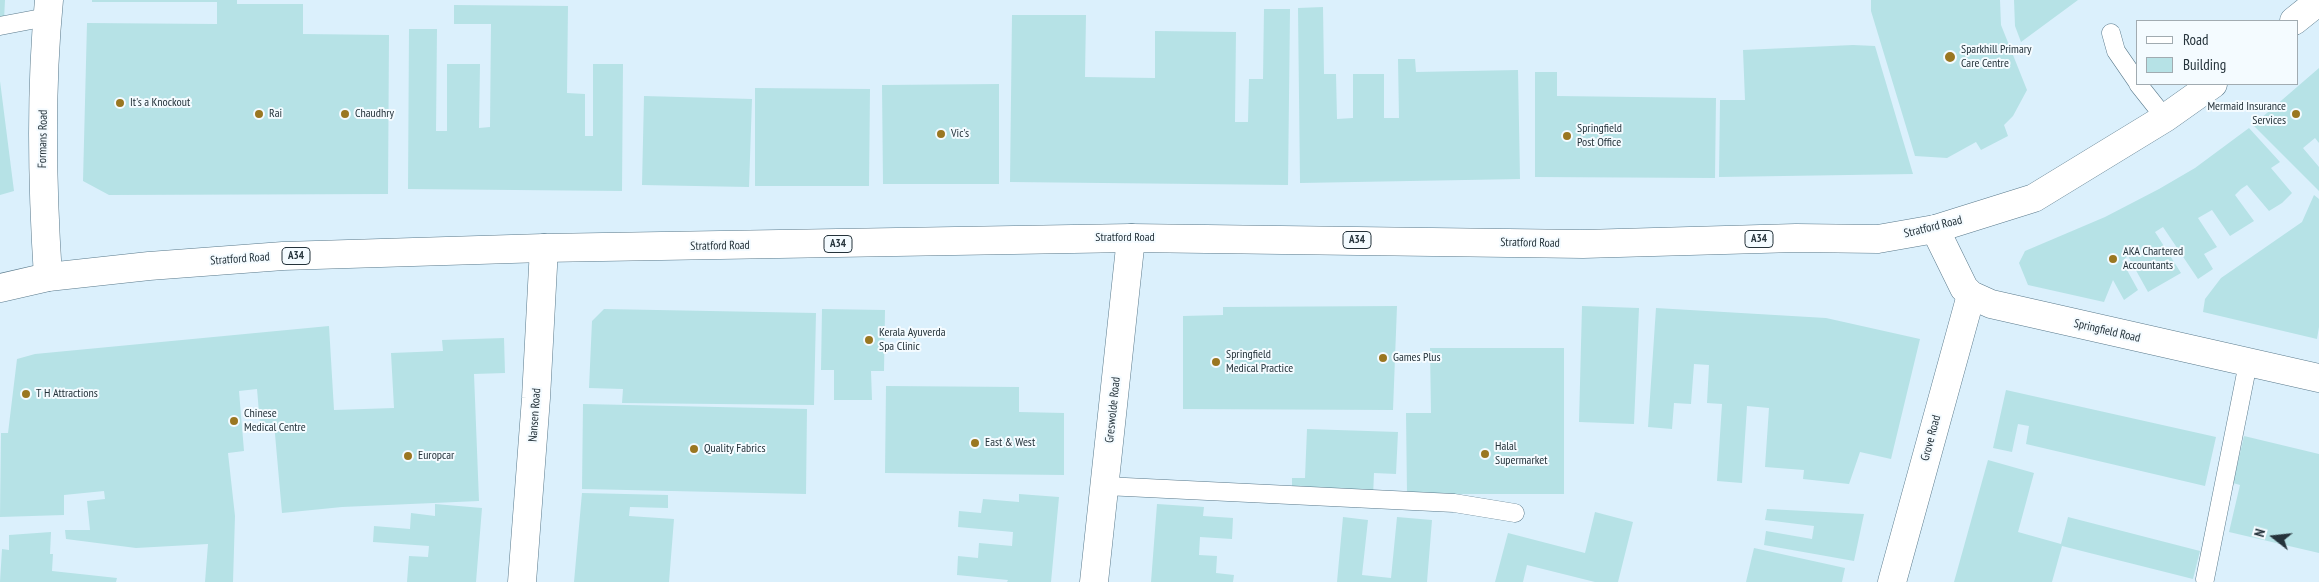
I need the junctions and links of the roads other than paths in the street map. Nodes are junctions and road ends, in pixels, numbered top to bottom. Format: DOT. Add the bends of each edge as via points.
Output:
graph roads {
  1 [pos="2319,1"];
  2 [pos="48,9"];
  3 [pos="2295,20"];
  4 [pos="0,26"];
  5 [pos="2111,33"];
  6 [pos="2136,81"];
  7 [pos="2139,85"];
  8 [pos="2212,85"];
  9 [pos="2165,118"];
  10 [pos="1935,230"];
  11 [pos="1131,238"];
  12 [pos="544,248"];
  13 [pos="48,277"];
  14 [pos="0,288"];
  15 [pos="1971,295"];
  16 [pos="2248,363"];
  17 [pos="2319,378"];
  18 [pos="1105,486"];
  19 [pos="1515,513"];
  20 [pos="2205,579"];
  21 [pos="522,582"];
  22 [pos="1094,582"];
  23 [pos="1892,582"];
  1 -- 3 [label="main road"];
  2 -- 4 [label="lane"];
  2 -- 13 [label="main road, Formans Road" via="43,196"];
  5 -- 6 [label="lane" via="2116,52"];
  7 -- 9 [label="lane"];
  8 -- 9 [label="main road, Stratford Road / A34"];
  9 -- 10 [label="main road, Stratford Road / A34" via="2034,198"];
  10 -- 11 [label="main road, Stratford Road / A34" via="1878,239 1583,244"];
  10 -- 15 [label="main road" via="1964,288"];
  11 -- 12 [label="main road, Stratford Road / A34"];
  11 -- 18 [label="main road, Greswolde Road"];
  12 -- 13 [label="main road, Stratford Road / A34" via="284,256"];
  12 -- 21 [label="main road, Nansen Road"];
  13 -- 14 [label="main road, Stratford Road / A34"];
  15 -- 16 [label="main road, Springfield Road" via="1992,304"];
  15 -- 23 [label="main road, Grove Road"];
  16 -- 17 [label="main road, Springfield Road"];
  16 -- 20 [label="lane"];
  18 -- 19 [label="lane" via="1454,503"];
  18 -- 22 [label="main road, Greswolde Road"];
}
